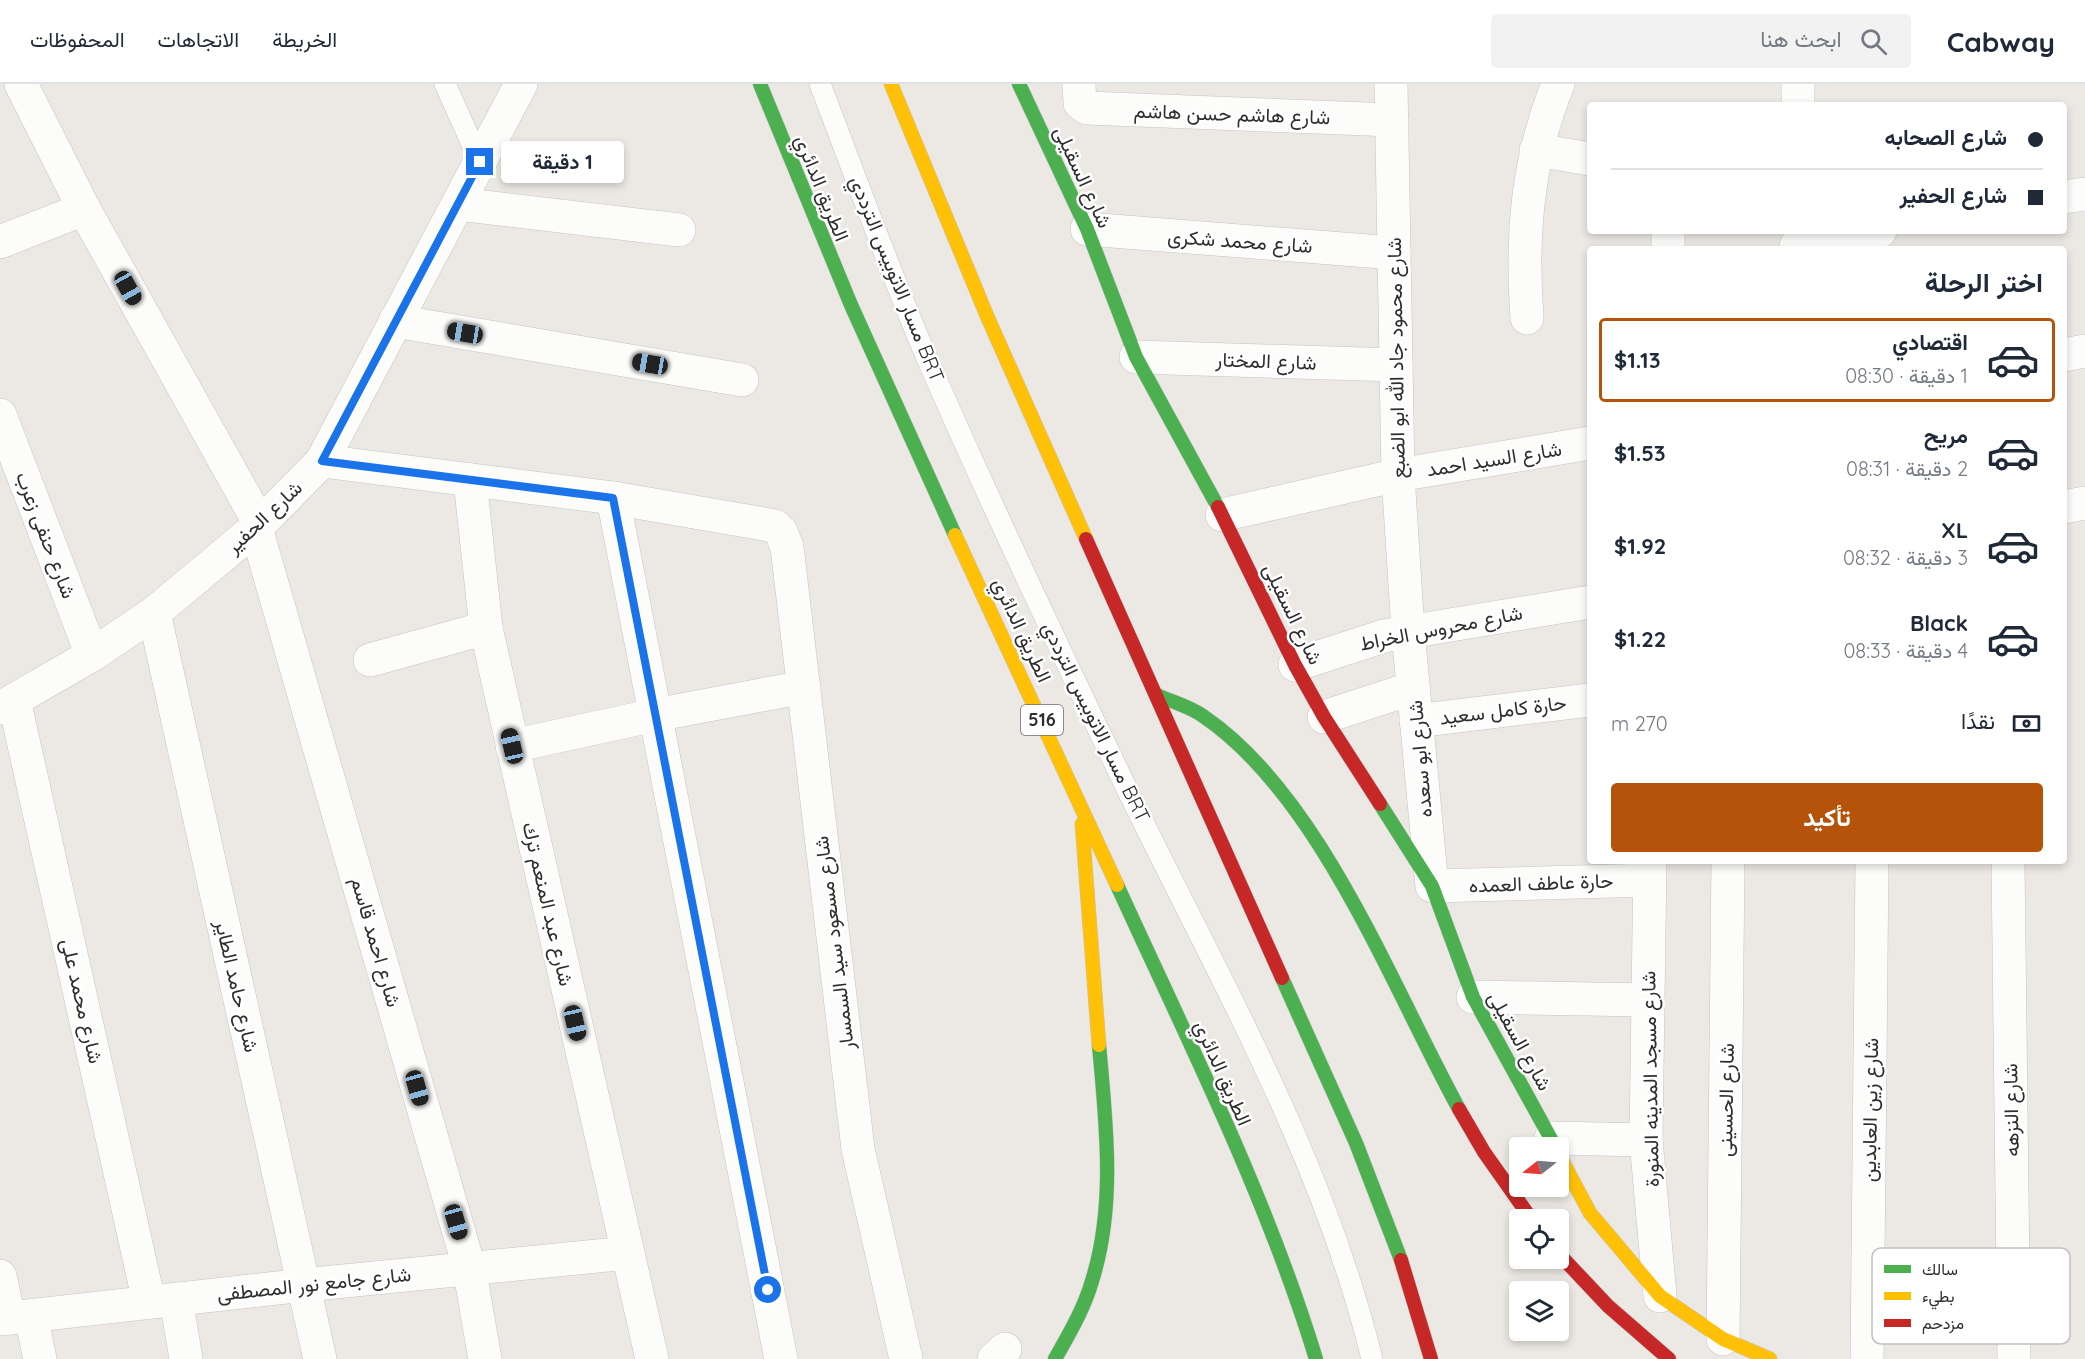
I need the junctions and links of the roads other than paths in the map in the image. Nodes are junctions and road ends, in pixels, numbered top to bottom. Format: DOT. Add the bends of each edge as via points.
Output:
graph roads {
  1 [pos="21,84"];
  2 [pos="445,84"];
  3 [pos="521,84"];
  4 [pos="760,84"];
  5 [pos="820,84"];
  6 [pos="891,84"];
  7 [pos="1019,84"];
  8 [pos="1391,84"];
  9 [pos="1558,84"];
  10 [pos="1798,84"];
  11 [pos="1079,91"];
  12 [pos="1798,102"];
  13 [pos="1392,120"];
  14 [pos="1536,150"];
  15 [pos="1587,158"];
  16 [pos="480,162"];
  17 [pos="2085,194"];
  18 [pos="2067,197"];
  19 [pos="458,204"];
  20 [pos="84,209"];
  21 [pos="1087,229"];
  22 [pos="679,230"];
  23 [pos="1857,234"];
  24 [pos="0,242"];
  25 [pos="1796,242"];
  26 [pos="1394,253"];
  27 [pos="1527,318"];
  28 [pos="395,321"];
  29 [pos="2085,351"];
  30 [pos="2067,354"];
  31 [pos="1136,357"];
  32 [pos="1396,365"];
  33 [pos="742,380"];
  34 [pos="0,415"];
  35 [pos="1587,444"];
  36 [pos="322,461"];
  37 [pos="1398,475"];
  38 [pos="471,480"];
  39 [pos="613,498"];
  40 [pos="2085,503"];
  41 [pos="2067,506"];
  42 [pos="1222,515"];
  43 [pos="258,526"];
  44 [pos="1587,602"];
  45 [pos="154,613"];
  46 [pos="486,628"];
  47 [pos="1408,632"];
  48 [pos="92,655"];
  49 [pos="370,660"];
  50 [pos="1295,664"];
  51 [pos="804,687"];
  52 [pos="1413,688"];
  53 [pos="1157,695"];
  54 [pos="1587,700"];
  55 [pos="7,704"];
  56 [pos="655,715"];
  57 [pos="1324,717"];
  58 [pos="1416,721"];
  59 [pos="512,746"];
  60 [pos="1080,802"];
  61 [pos="1728,864"];
  62 [pos="1872,864"];
  63 [pos="2008,864"];
  64 [pos="1649,870"];
  65 [pos="1432,886"];
  66 [pos="1473,997"];
  67 [pos="1648,1000"];
  68 [pos="1550,1137"];
  69 [pos="1646,1140"];
  70 [pos="1569,1145"];
  71 [pos="1569,1173"];
  72 [pos="1524,1209"];
  73 [pos="2013,1248"];
  74 [pos="628,1252"];
  75 [pos="1569,1265"];
  76 [pos="469,1267"];
  77 [pos="0,1276"];
  78 [pos="304,1285"];
  79 [pos="1660,1296"];
  80 [pos="162,1301"];
  81 [pos="13,1318"];
  82 [pos="1723,1340"];
  83 [pos="2014,1344"];
  84 [pos="40,1359"];
  85 [pos="186,1359"];
  86 [pos="320,1359"];
  87 [pos="485,1359"];
  88 [pos="652,1359"];
  89 [pos="781,1359"];
  90 [pos="906,1359"];
  91 [pos="1055,1359"];
  92 [pos="1316,1359"];
  93 [pos="1372,1359"];
  94 [pos="1431,1359"];
  95 [pos="1669,1359"];
  96 [pos="1770,1359"];
  97 [pos="1867,1359"];
  98 [pos="2014,1359"];
  1 -- 20 [label="street, شارع احمد قاسم"];
  2 -- 16 [label="lane"];
  3 -- 16 [label="street, شارع الحفير"];
  4 -- 60 [label="main road, الطريق الدائري / 516" via="847,302"];
  5 -- 93 [label="lane, مسار الاتوبيس الترددي BRT" via="935,376 1125,786 1297,1135 1332,1224"];
  6 -- 53 [label="main road" via="987,316"];
  7 -- 21 [label="main road, شارع السقيلى"];
  8 -- 13 [label="street, شارع محمود جاد الله ابو الضبع"];
  9 -- 14 [label="street"];
  10 -- 12 [label="street"];
  11 -- 13 [label="street, شارع هاشم حسن هاشم" via="1080,103 1087,108"];
  13 -- 26 [label="street, شارع محمود جاد الله ابو الضبع"];
  14 -- 15 [label="street"];
  14 -- 27 [label="street" via="1524,234"];
  16 -- 19 [label="street, شارع الحفير"];
  17 -- 18 [label="street"];
  19 -- 22 [label="street"];
  19 -- 28 [label="street, شارع الحفير"];
  20 -- 24 [label="street"];
  20 -- 43 [label="street, شارع احمد قاسم"];
  21 -- 26 [label="street, شارع محمد شكرى"];
  21 -- 31 [label="main road, شارع السقيلى"];
  23 -- 25 [label="street"];
  26 -- 32 [label="street, شارع محمود جاد الله ابو الضبع"];
  28 -- 33 [label="street"];
  28 -- 36 [label="street, شارع الحفير"];
  29 -- 30 [label="street"];
  31 -- 32 [label="street, شارع المختار"];
  31 -- 42 [label="main road, شارع السقيلى"];
  32 -- 37 [label="street, شارع محمود جاد الله ابو الضبع"];
  34 -- 48 [label="street, شارع حنفى زعرب"];
  35 -- 37 [label="street, شارع السيد احمد"];
  36 -- 38 [label="street"];
  36 -- 43 [label="street, شارع الحفير"];
  37 -- 42 [label="street, شارع السيد احمد"];
  37 -- 47 [label="street, شارع محمود جاد الله ابو الضبع"];
  38 -- 39 [label="street"];
  38 -- 46 [label="street, شارع عبد المنعم ترك"];
  39 -- 51 [label="street, شارع مسعود سيد السمسار" via="775,526 787,548"];
  39 -- 56 [label="street"];
  40 -- 41 [label="street"];
  42 -- 50 [label="main road, شارع السقيلى"];
  43 -- 45 [label="street, شارع الحفير"];
  43 -- 76 [label="street, شارع احمد قاسم"];
  44 -- 47 [label="street, شارع محروس الخراط"];
  45 -- 48 [label="street, شارع الحفير"];
  45 -- 78 [label="street, شارع حامد الطاير"];
  46 -- 49 [label="street"];
  46 -- 59 [label="street, شارع عبد المنعم ترك"];
  47 -- 50 [label="street, شارع محروس الخراط" via="1336,649"];
  47 -- 52 [label="street, شارع ابو سعده"];
  48 -- 55 [label="street, شارع الحفير"];
  50 -- 57 [label="main road, شارع السقيلى"];
  51 -- 56 [label="street"];
  51 -- 90 [label="street, شارع مسعود سيد السمسار" via="858,1149"];
  52 -- 57 [label="street"];
  52 -- 58 [label="street, شارع ابو سعده"];
  53 -- 72 [label="main road" via="1201,715 1233,740 1310,828 1488,1158"];
  53 -- 94 [label="main road" via="1356,1143 1398,1252"];
  54 -- 58 [label="street, حارة كامل سعيد"];
  55 -- 80 [label="street, شارع محمد على"];
  56 -- 59 [label="street"];
  56 -- 89 [label="street"];
  57 -- 65 [label="main road, شارع السقيلى"];
  58 -- 65 [label="street, شارع ابو سعده"];
  59 -- 74 [label="street, شارع عبد المنعم ترك"];
  60 -- 91 [label="main road" via="1109,1177 1101,1248 1091,1283"];
  60 -- 92 [label="main road, الطريق الدائري / 516" via="1268,1219"];
  61 -- 82 [label="street, شارع الحسينى"];
  62 -- 97 [label="street, شارع زين العابدين"];
  63 -- 73 [label="street, شارع النزهه"];
  64 -- 65 [label="street, حارة عاطف العمده"];
  64 -- 67 [label="street, شارع مسجد المدينه المنورة"];
  65 -- 66 [label="main road, شارع السقيلى"];
  66 -- 67 [label="street"];
  66 -- 68 [label="main road, شارع السقيلى"];
  67 -- 69 [label="street, شارع مسجد المدينه المنورة"];
  69 -- 70 [label="street"];
  69 -- 79 [label="street, شارع مسجد المدينه المنورة"];
  71 -- 79 [label="main road, شارع السقيلى" via="1590,1213"];
  74 -- 76 [label="street, شارع جامع نور المصطفى"];
  74 -- 88 [label="street, شارع عبد المنعم ترك"];
  75 -- 95 [label="main road" via="1608,1306"];
  76 -- 78 [label="street, شارع جامع نور المصطفى"];
  76 -- 87 [label="street, شارع احمد قاسم"];
  77 -- 81 [label="street"];
  78 -- 80 [label="street, شارع جامع نور المصطفى"];
  78 -- 86 [label="street, شارع حامد الطاير"];
  79 -- 82 [label="main road, شارع السقيلى"];
  80 -- 81 [label="street, شارع جامع نور المصطفى"];
  80 -- 85 [label="street, شارع محمد على"];
  81 -- 84 [label="street"];
  82 -- 96 [label="main road, شارع السقيلى"];
  83 -- 98 [label="street, شارع النزهه"];
}
